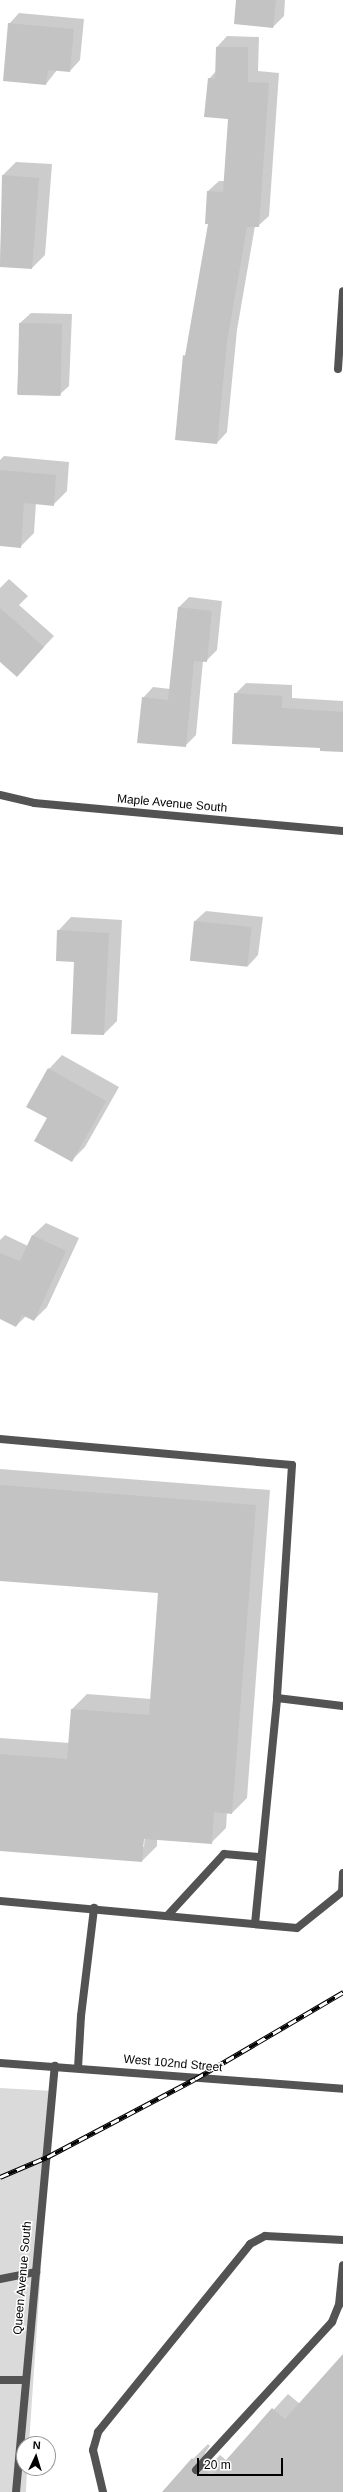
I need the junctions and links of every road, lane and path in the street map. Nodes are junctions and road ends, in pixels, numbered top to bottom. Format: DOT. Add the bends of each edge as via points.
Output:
graph roads {
  1 [pos="343,291"];
  2 [pos="338,369"];
  3 [pos="0,795"];
  4 [pos="343,831"];
  5 [pos="0,1439"];
  6 [pos="277,1698"];
  7 [pos="343,1706"];
  8 [pos="262,1857"];
  9 [pos="343,1873"];
  10 [pos="0,1901"];
  11 [pos="94,1908"];
  12 [pos="168,1915"];
  13 [pos="255,1924"];
  14 [pos="0,2062"];
  15 [pos="55,2066"];
  16 [pos="78,2068"];
  17 [pos="343,2089"];
  18 [pos="343,2240"];
  19 [pos="343,2265"];
  20 [pos="36,2272"];
  21 [pos="0,2279"];
  22 [pos="340,2314"];
  23 [pos="0,2380"];
  24 [pos="26,2380"];
  25 [pos="196,2470"];
  26 [pos="16,2492"];
  27 [pos="102,2492"];
  1 -- 2 [label="street"];
  3 -- 4 [label="street, Maple Avenue South" via="34,804"];
  5 -- 6 [label="street" via="292,1465"];
  6 -- 7 [label="street"];
  6 -- 8 [label="street"];
  8 -- 12 [label="street" via="224,1854"];
  8 -- 13 [label="street"];
  9 -- 13 [label="street" via="342,1892 298,1928"];
  10 -- 11 [label="street"];
  11 -- 12 [label="street"];
  11 -- 16 [label="street" via="81,2016"];
  12 -- 13 [label="street"];
  14 -- 15 [label="street, West 102nd Street"];
  15 -- 16 [label="street, West 102nd Street"];
  15 -- 20 [label="street, Queen Avenue South"];
  16 -- 17 [label="street, West 102nd Street"];
  18 -- 27 [label="street" via="265,2236 250,2244 98,2432 93,2450"];
  19 -- 22 [label="street"];
  20 -- 21 [label="street"];
  20 -- 24 [label="street, Queen Avenue South"];
  22 -- 25 [label="street"];
  23 -- 24 [label="street"];
  24 -- 26 [label="street, Queen Avenue South"];
}
